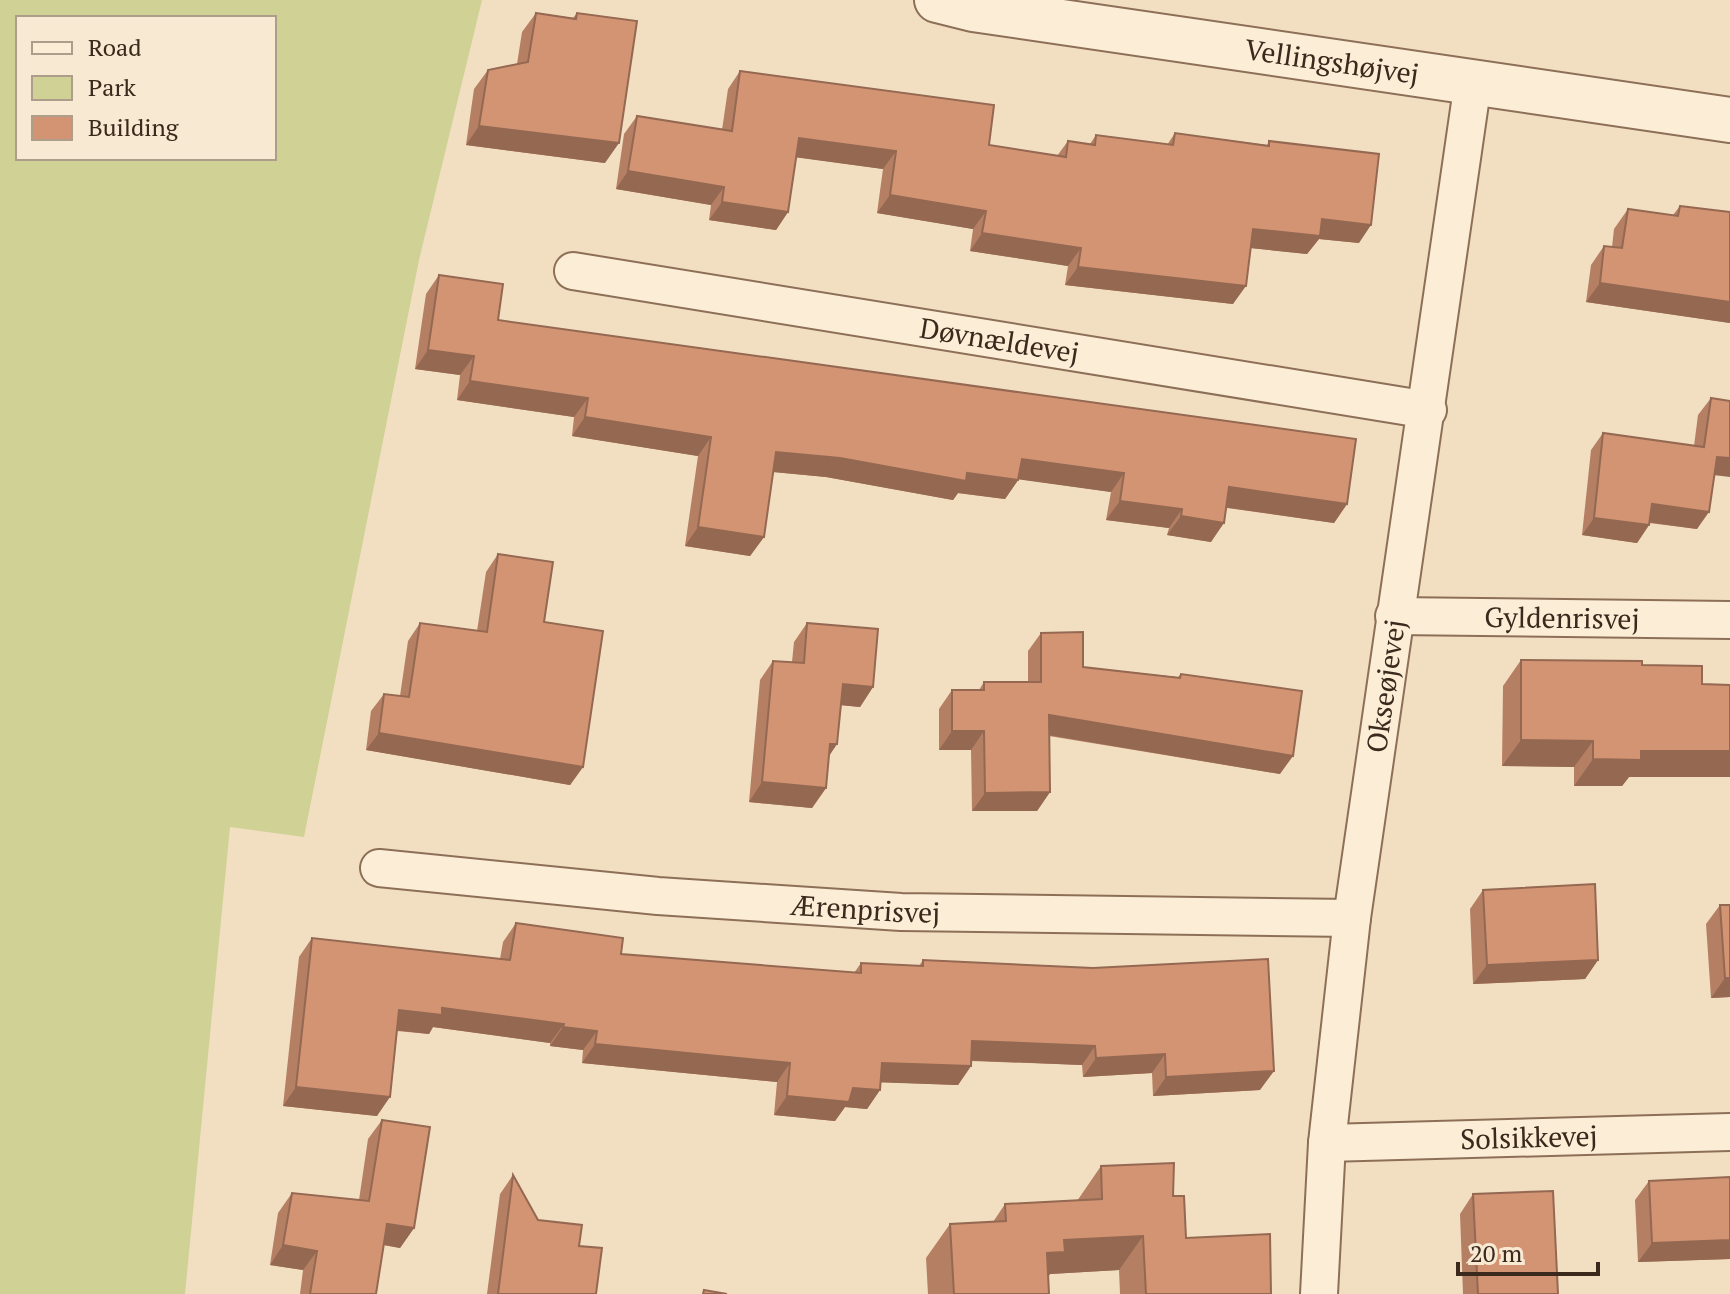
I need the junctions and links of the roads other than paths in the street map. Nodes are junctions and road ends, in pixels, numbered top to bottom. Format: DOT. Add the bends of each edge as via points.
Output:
graph roads {
  1 [pos="937,0"];
  2 [pos="1473,82"];
  3 [pos="1730,120"];
  4 [pos="573,271"];
  5 [pos="1428,410"];
  6 [pos="1394,616"];
  7 [pos="1730,620"];
  8 [pos="379,868"];
  9 [pos="1352,918"];
  10 [pos="1730,1132"];
  11 [pos="1327,1143"];
  12 [pos="1319,1294"];
  1 -- 2 [label="street, Vellingshøjvej"];
  2 -- 3 [label="street, Vellingshøjvej"];
  2 -- 5 [label="street, Okseøjevej"];
  4 -- 5 [label="street, Døvnældevej"];
  5 -- 6 [label="street, Okseøjevej"];
  6 -- 7 [label="street, Gyldenrisvej"];
  6 -- 9 [label="street, Okseøjevej"];
  8 -- 9 [label="street, Ærenprisvej" via="658,896 901,912"];
  9 -- 11 [label="street, Okseøjevej"];
  10 -- 11 [label="street, Solsikkevej"];
  11 -- 12 [label="street, Okseøjevej"];
}
